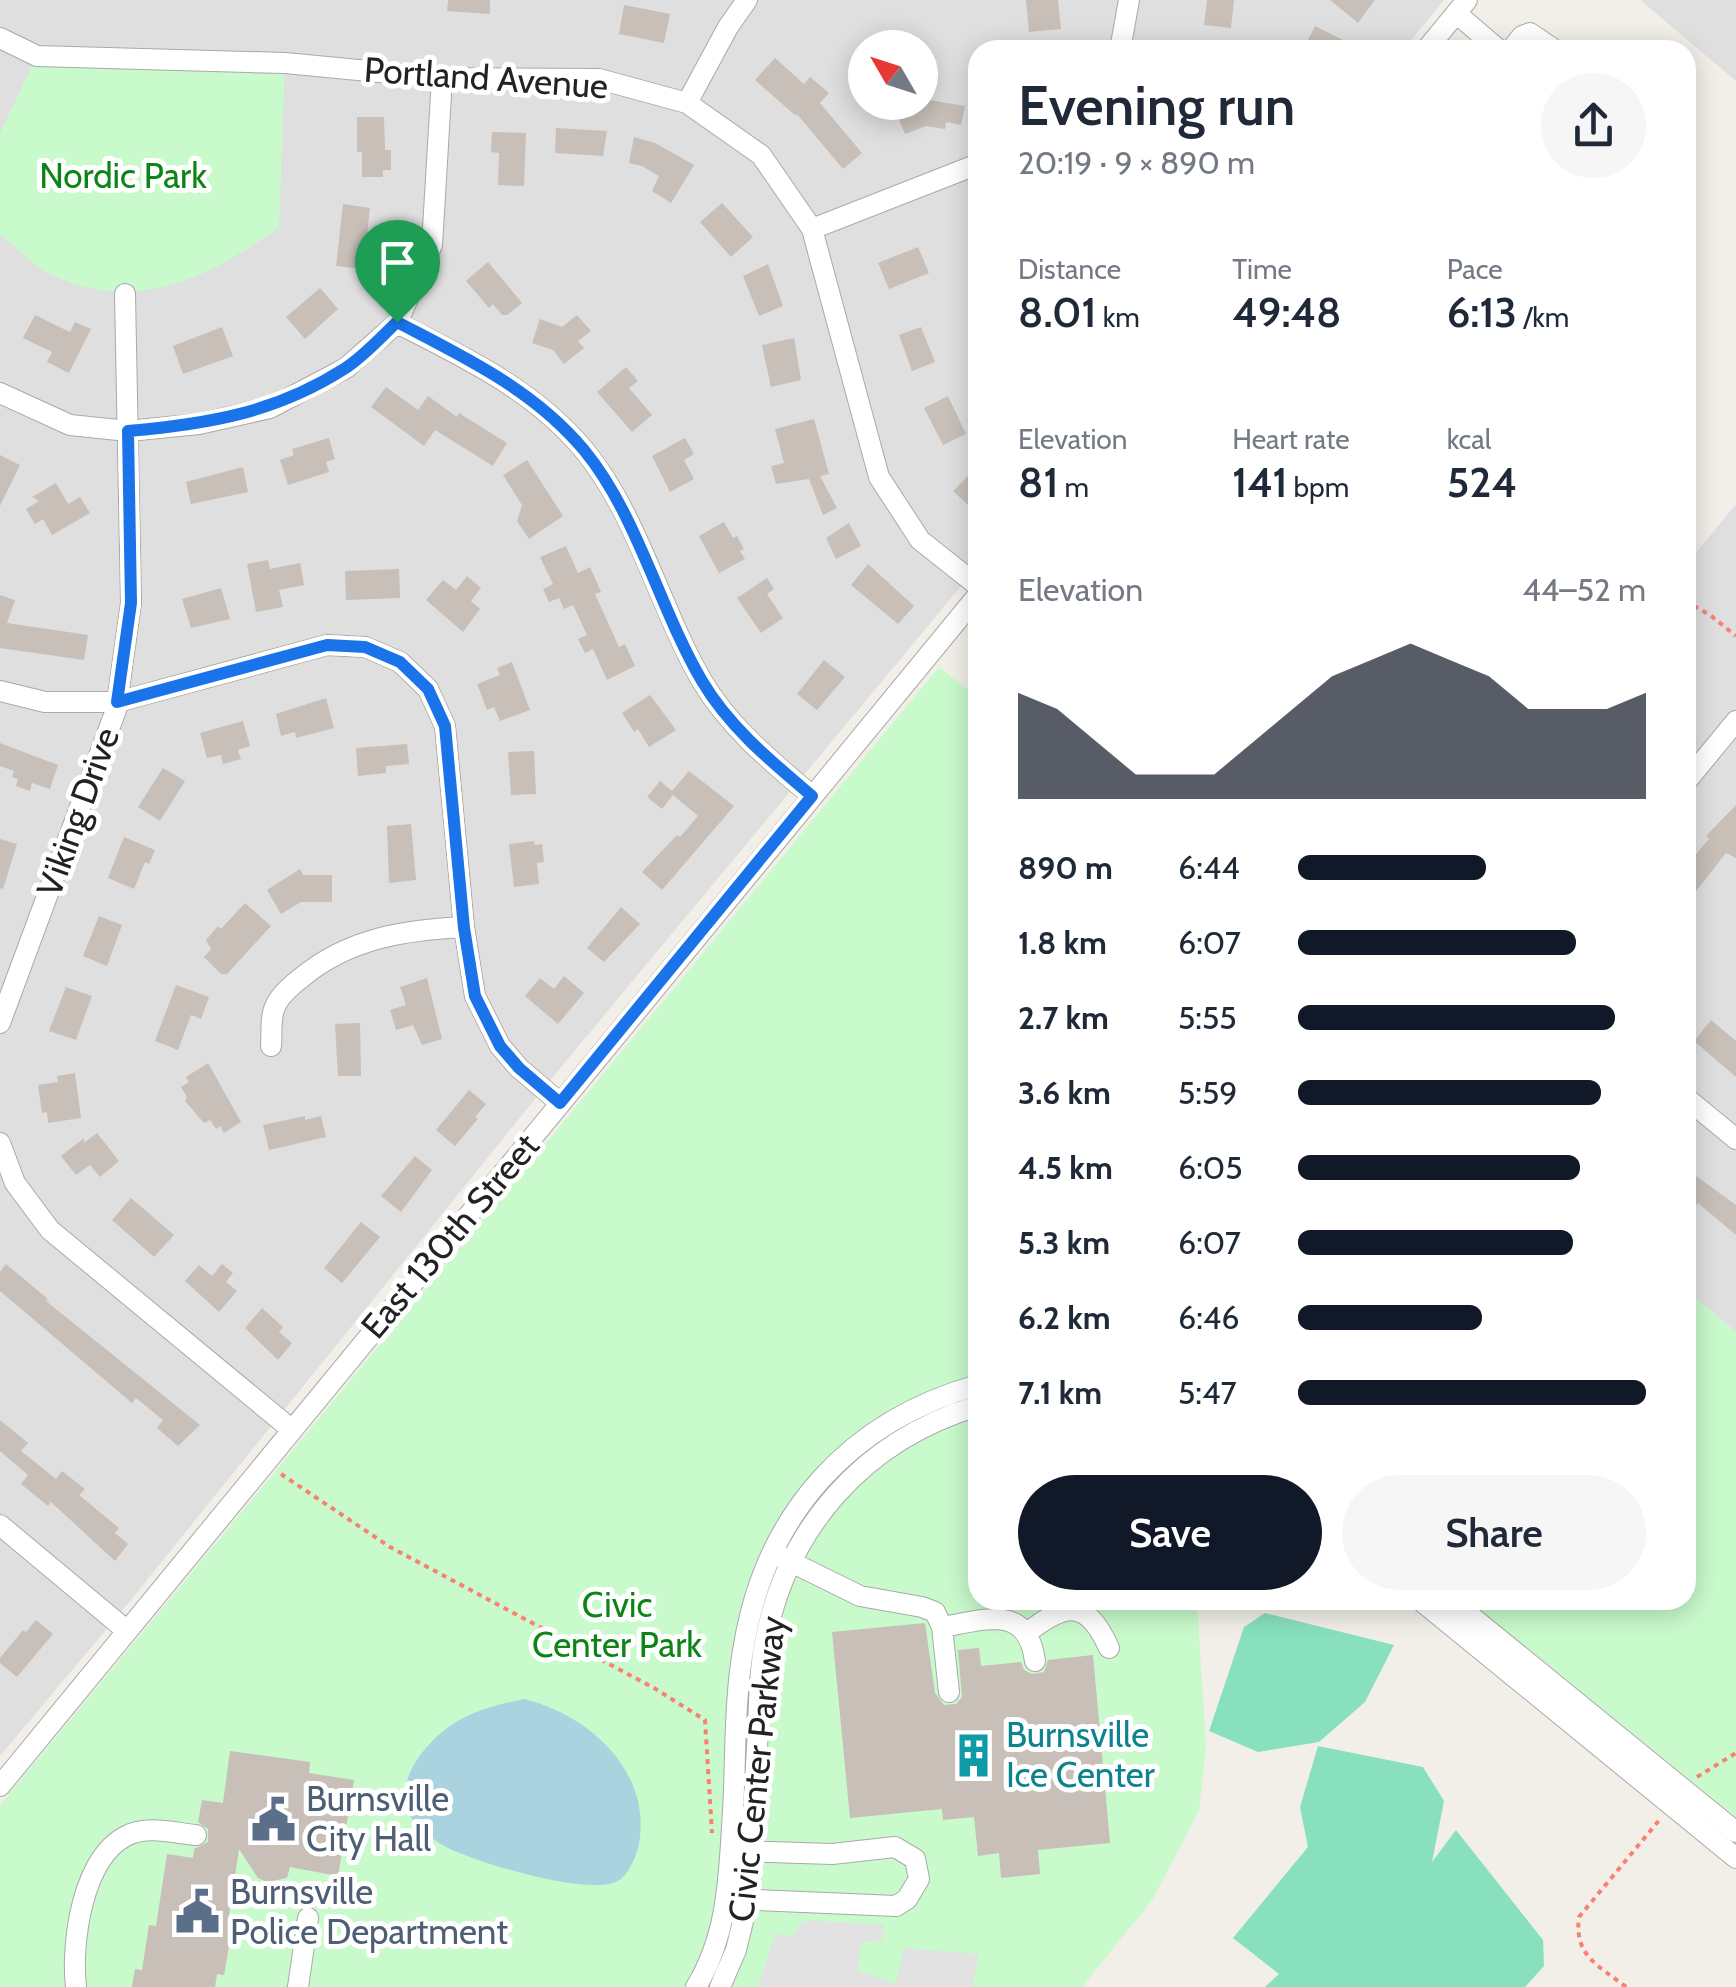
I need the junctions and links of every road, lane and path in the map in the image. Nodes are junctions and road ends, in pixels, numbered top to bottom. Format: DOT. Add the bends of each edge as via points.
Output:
graph roads {
  1 [pos="747,0"];
  2 [pos="1129,0"];
  3 [pos="1461,7"];
  4 [pos="0,38"];
  5 [pos="1122,40"];
  6 [pos="1434,40"];
  7 [pos="1490,40"];
  8 [pos="1519,40"];
  9 [pos="1540,40"];
  10 [pos="442,78"];
  11 [pos="687,103"];
  12 [pos="968,168"];
  13 [pos="812,229"];
  14 [pos="125,294"];
  15 [pos="397,322"];
  16 [pos="0,393"];
  17 [pos="128,431"];
  18 [pos="968,578"];
  19 [pos="968,607"];
  20 [pos="1696,607"];
  21 [pos="1736,636"];
  22 [pos="0,691"];
  23 [pos="117,702"];
  24 [pos="1736,721"];
  25 [pos="1696,770"];
  26 [pos="812,796"];
  27 [pos="464,928"];
  28 [pos="0,1023"];
  29 [pos="271,1046"];
  30 [pos="560,1103"];
  31 [pos="1696,1106"];
  32 [pos="1736,1139"];
  33 [pos="0,1143"];
  34 [pos="968,1388"];
  35 [pos="968,1410"];
  36 [pos="291,1429"];
  37 [pos="264,1462"];
  38 [pos="0,1525"];
  39 [pos="780,1557"];
  40 [pos="1433,1610"];
  41 [pos="1462,1610"];
  42 [pos="942,1627"];
  43 [pos="126,1630"];
  44 [pos="1027,1632"];
  45 [pos="1109,1648"];
  46 [pos="1035,1661"];
  47 [pos="949,1692"];
  48 [pos="1736,1753"];
  49 [pos="0,1786"];
  50 [pos="1677,1797"];
  51 [pos="1736,1832"];
  52 [pos="196,1835"];
  53 [pos="738,1845"];
  54 [pos="1736,1858"];
  55 [pos="737,1899"];
  56 [pos="308,1918"];
  57 [pos="76,1987"];
  58 [pos="298,1987"];
  59 [pos="696,1987"];
  60 [pos="720,1987"];
  61 [pos="1626,1987"];
  1 -- 11 [label="street"];
  2 -- 5 [label="street"];
  3 -- 6 [label="street"];
  3 -- 7 [label="street"];
  4 -- 10 [label="street, Portland Avenue" via="38,56 285,63"];
  8 -- 9 [label="street" via="1530,33"];
  10 -- 11 [label="street, Portland Avenue" via="599,79"];
  10 -- 15 [label="street" via="432,245"];
  11 -- 13 [label="street, Portland Avenue" via="761,155"];
  12 -- 13 [label="street"];
  13 -- 18 [label="street, Portland Avenue" via="879,477 920,540"];
  14 -- 17 [label="street, Viking Drive"];
  15 -- 17 [label="street" via="346,368 270,408"];
  15 -- 26 [label="street" via="528,396 586,452 614,496 702,683 752,744"];
  16 -- 17 [label="street" via="70,425"];
  17 -- 23 [label="street, Viking Drive" via="131,603"];
  19 -- 26 [label="street, East 130th Street"];
  20 -- 21 [label="path"];
  22 -- 23 [label="street" via="44,702"];
  23 -- 27 [label="street" via="327,645 365,647 400,662 428,689 445,726"];
  23 -- 28 [label="street, Viking Drive"];
  24 -- 25 [label="street"];
  26 -- 30 [label="street, East 130th Street"];
  27 -- 29 [label="street" via="386,936 314,966 274,1007"];
  27 -- 30 [label="street" via="486,1024 519,1068"];
  30 -- 36 [label="street, East 130th Street"];
  31 -- 32 [label="street"];
  33 -- 36 [label="street" via="16,1183 50,1230"];
  34 -- 39 [label="street, Civic Center Parkway" via="906,1412 840,1458 806,1496"];
  35 -- 39 [label="street, Civic Center Parkway" via="916,1430 864,1465"];
  36 -- 37 [label="street, East 130th Street"];
  37 -- 43 [label="street, East 130th Street"];
  37 -- 53 [label="path" via="390,1547 705,1720 711,1833"];
  38 -- 43 [label="street"];
  39 -- 42 [label="street" via="860,1596 929,1609"];
  39 -- 53 [label="street, Civic Center Parkway"];
  40 -- 50 [label="street"];
  41 -- 50 [label="street"];
  42 -- 44 [label="street" via="998,1619"];
  42 -- 47 [label="street"];
  43 -- 49 [label="street, East 130th Street"];
  44 -- 45 [label="street" via="1060,1610 1079,1610 1093,1619"];
  44 -- 46 [label="street"];
  48 -- 50 [label="path" via="1699,1774"];
  50 -- 51 [label="street"];
  50 -- 54 [label="street"];
  50 -- 61 [label="path" via="1579,1917 1587,1957"];
  52 -- 57 [label="street" via="147,1830 106,1852 75,1933"];
  53 -- 55 [label="street, Civic Center Parkway"];
  53 -- 55 [label="street" via="832,1854 895,1847 915,1858 919,1879 896,1906"];
  55 -- 59 [label="street, Civic Center Parkway"];
  55 -- 60 [label="street, Civic Center Parkway" via="736,1950"];
  56 -- 58 [label="street"];
}
